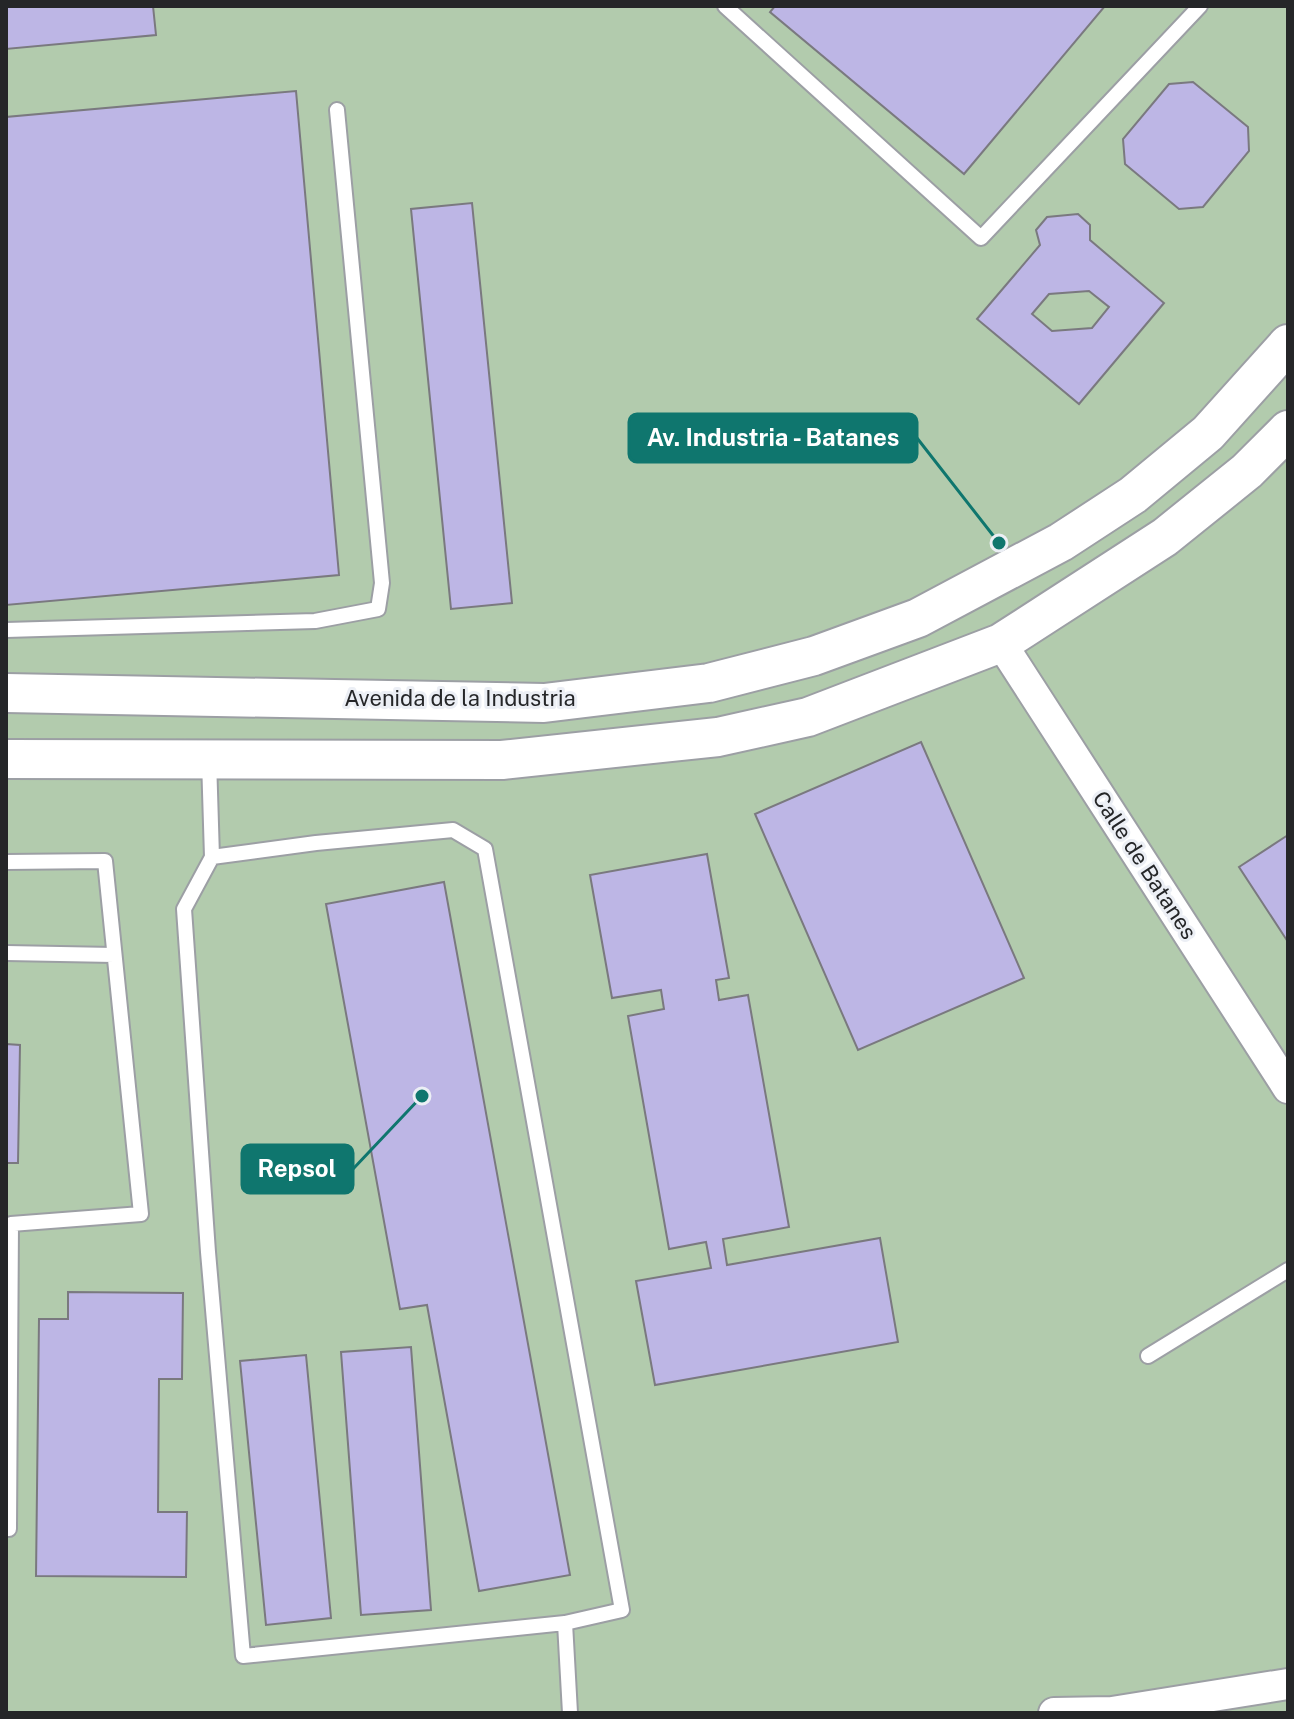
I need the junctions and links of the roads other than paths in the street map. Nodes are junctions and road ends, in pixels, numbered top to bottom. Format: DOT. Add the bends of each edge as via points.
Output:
graph roads {
  1 [pos="725,6"];
  2 [pos="1200,6"];
  3 [pos="337,110"];
  4 [pos="1288,344"];
  5 [pos="1288,430"];
  6 [pos="6,630"];
  7 [pos="1001,643"];
  8 [pos="6,693"];
  9 [pos="6,759"];
  10 [pos="209,759"];
  11 [pos="212,857"];
  12 [pos="6,862"];
  13 [pos="6,953"];
  14 [pos="114,955"];
  15 [pos="1288,1088"];
  16 [pos="1288,1270"];
  17 [pos="1148,1356"];
  18 [pos="6,1529"];
  19 [pos="565,1623"];
  20 [pos="1288,1684"];
  21 [pos="570,1713"];
  22 [pos="1054,1713"];
  1 -- 2 [label="lane" via="981,238"];
  3 -- 6 [label="lane" via="382,583 378,609 284,622"];
  4 -- 8 [label="street, Avenida de la Industria" via="1208,433 1133,495 1073,534 918,618 814,656 709,683 544,703"];
  5 -- 7 [label="street" via="1247,471 1165,537"];
  7 -- 10 [label="street" via="808,717 718,737 502,760"];
  7 -- 15 [label="street, Calle de Batanes"];
  9 -- 10 [label="street"];
  10 -- 11 [label="lane"];
  11 -- 19 [label="lane" via="453,830 485,849 622,1610"];
  11 -- 19 [label="lane" via="184,909 243,1656"];
  12 -- 14 [label="lane" via="105,861"];
  13 -- 14 [label="lane"];
  14 -- 18 [label="lane" via="141,1214 11,1224"];
  16 -- 17 [label="lane"];
  19 -- 21 [label="lane"];
  20 -- 22 [label="street" via="1112,1712"];
}
